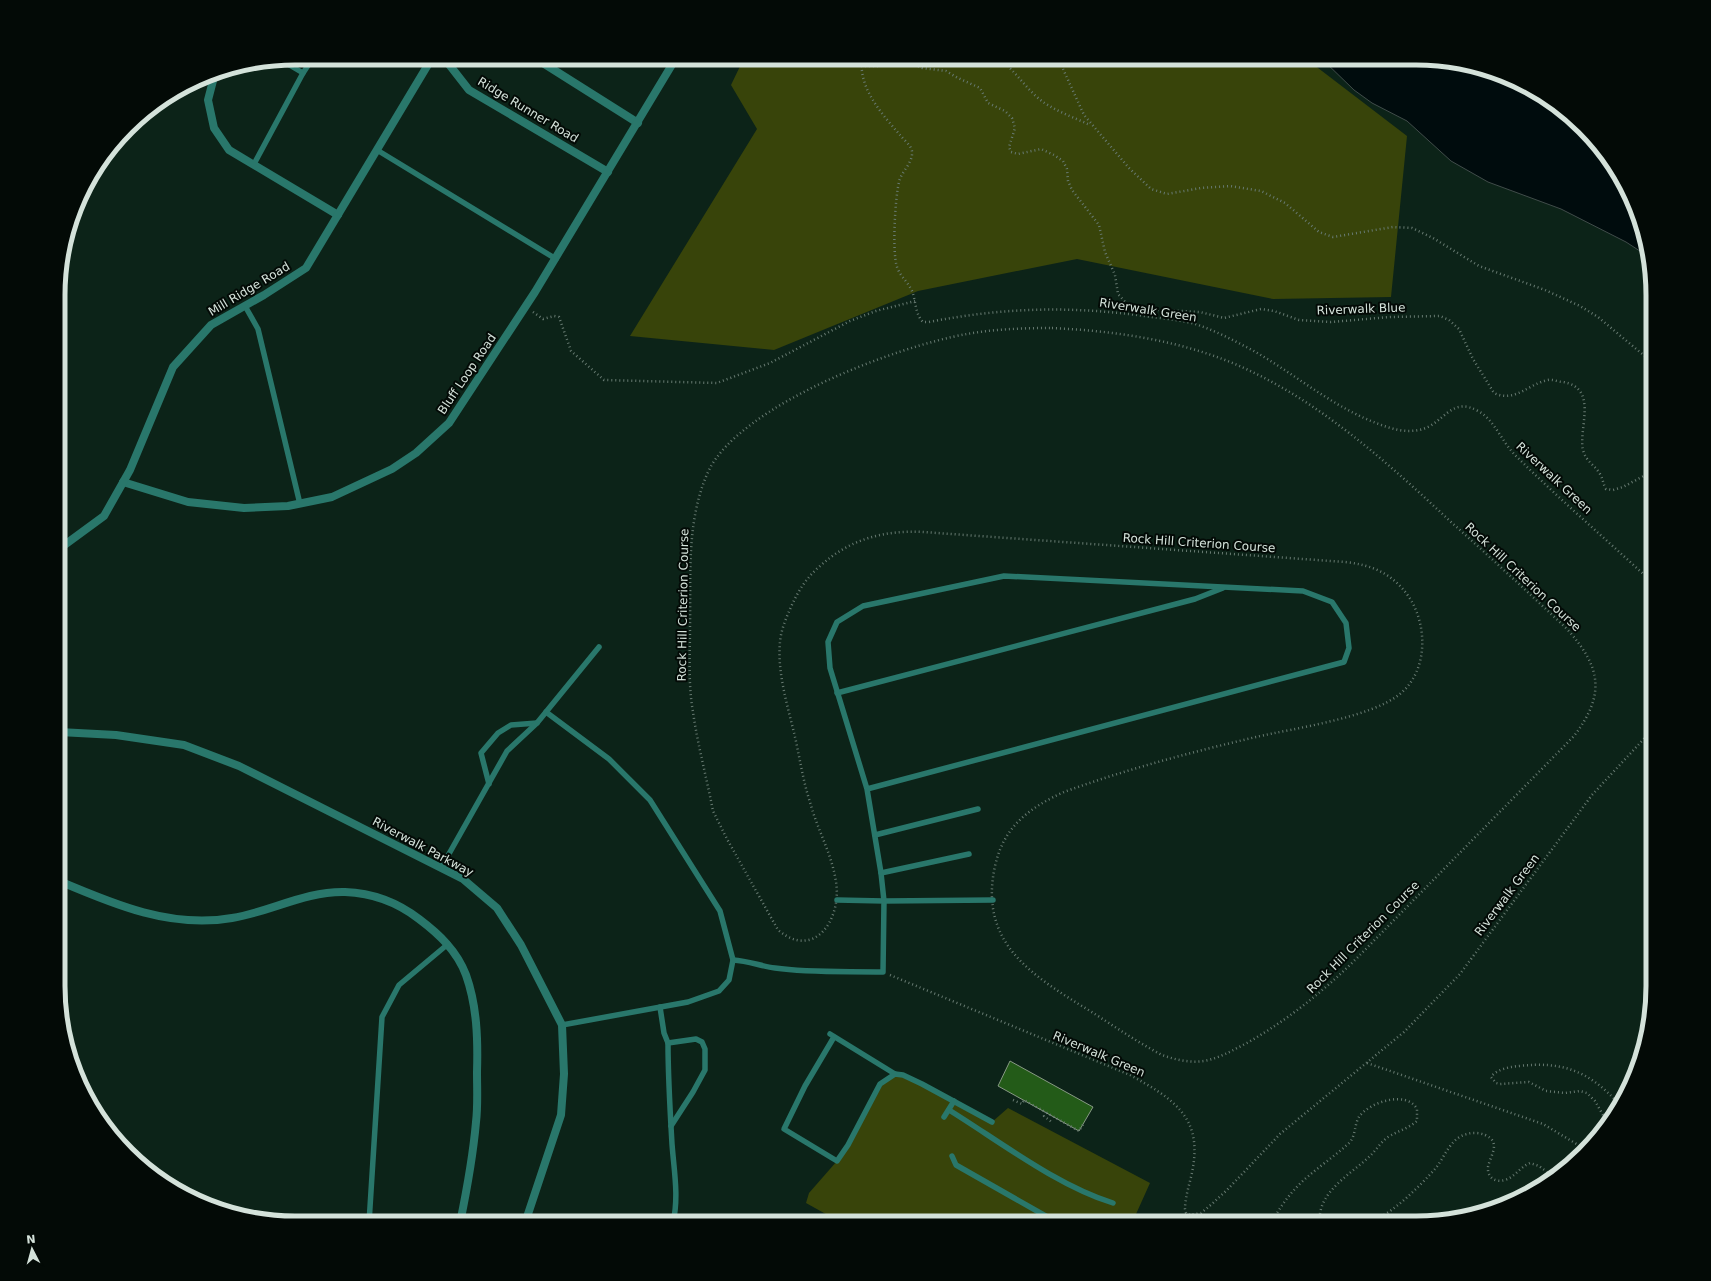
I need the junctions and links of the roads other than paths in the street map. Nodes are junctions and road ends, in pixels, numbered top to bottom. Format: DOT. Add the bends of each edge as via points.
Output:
graph roads {
  1 [pos="289,65"];
  2 [pos="308,65"];
  3 [pos="428,65"];
  4 [pos="449,65"];
  5 [pos="547,65"];
  6 [pos="672,65"];
  7 [pos="303,73"];
  8 [pos="213,80"];
  9 [pos="638,123"];
  10 [pos="377,150"];
  11 [pos="254,164"];
  12 [pos="608,172"];
  13 [pos="338,215"];
  14 [pos="556,259"];
  15 [pos="246,306"];
  16 [pos="123,482"];
  17 [pos="300,504"];
  18 [pos="65,545"];
  19 [pos="1226,588"];
  20 [pos="599,647"];
  21 [pos="838,693"];
  22 [pos="546,712"];
  23 [pos="537,723"];
  24 [pos="65,732"];
  25 [pos="489,784"];
  26 [pos="867,789"];
  27 [pos="978,810"];
  28 [pos="875,835"];
  29 [pos="969,854"];
  30 [pos="441,868"];
  31 [pos="882,873"];
  32 [pos="65,883"];
  33 [pos="837,900"];
  34 [pos="993,900"];
  35 [pos="884,901"];
  36 [pos="448,944"];
  37 [pos="733,960"];
  38 [pos="660,1007"];
  39 [pos="562,1024"];
  40 [pos="668,1043"];
  41 [pos="895,1074"];
  42 [pos="954,1101"];
  43 [pos="949,1110"];
  44 [pos="944,1117"];
  45 [pos="992,1122"];
  46 [pos="671,1126"];
  47 [pos="952,1156"];
  48 [pos="1113,1203"];
  49 [pos="369,1216"];
  50 [pos="461,1216"];
  51 [pos="528,1216"];
  52 [pos="674,1216"];
  53 [pos="1046,1216"];
  1 -- 7 [label="lane"];
  2 -- 7 [label="lane"];
  3 -- 10 [label="street, Mill Ridge Road"];
  4 -- 12 [label="street, Ridge Runner Road" via="469,90"];
  5 -- 9 [label="street"];
  6 -- 9 [label="street, Bluff Loop Road"];
  7 -- 11 [label="lane"];
  8 -- 11 [label="street" via="208,100 214,128 230,150"];
  9 -- 12 [label="street, Bluff Loop Road"];
  10 -- 13 [label="street, Mill Ridge Road"];
  10 -- 14 [label="lane"];
  11 -- 13 [label="street"];
  12 -- 14 [label="street, Bluff Loop Road"];
  13 -- 15 [label="street, Mill Ridge Road" via="306,268"];
  14 -- 17 [label="street, Bluff Loop Road" via="449,423 416,454 392,469 332,497"];
  15 -- 16 [label="street, Mill Ridge Road" via="211,325 173,367"];
  15 -- 17 [label="lane" via="258,329"];
  16 -- 17 [label="street, Bluff Loop Road" via="188,502 244,508"];
  16 -- 18 [label="street, Mill Ridge Road" via="104,516"];
  19 -- 21 [label="lane" via="1195,599"];
  19 -- 21 [label="lane" via="1004,576 863,606 837,622 828,642 830,668"];
  19 -- 26 [label="lane" via="1303,591 1332,602 1346,623 1349,648 1344,662"];
  20 -- 22 [label="lane"];
  21 -- 26 [label="lane"];
  22 -- 23 [label="lane"];
  22 -- 37 [label="lane" via="608,759 650,800 720,911"];
  23 -- 25 [label="lane" via="507,751"];
  23 -- 25 [label="lane" via="511,725 498,733 482,753"];
  24 -- 30 [label="street, Riverwalk Parkway" via="116,735 184,745 238,766"];
  25 -- 30 [label="lane"];
  26 -- 28 [label="lane"];
  27 -- 28 [label="lane"];
  28 -- 31 [label="lane"];
  29 -- 31 [label="lane"];
  30 -- 39 [label="street, Riverwalk Parkway" via="463,879 498,908 521,945"];
  31 -- 35 [label="lane"];
  32 -- 36 [label="street" via="131,910 200,921 232,918 314,895 344,892 375,895 406,909"];
  33 -- 35 [label="lane"];
  34 -- 35 [label="lane"];
  35 -- 37 [label="lane" via="883,972 808,971"];
  36 -- 49 [label="lane" via="399,985 382,1017"];
  36 -- 50 [label="street" via="465,974 476,1015 476,1120"];
  37 -- 38 [label="lane" via="729,980 719,991 688,1002"];
  38 -- 39 [label="lane"];
  38 -- 40 [label="lane"];
  39 -- 51 [label="street, Riverwalk Parkway" via="564,1074 561,1115"];
  40 -- 46 [label="lane"];
  40 -- 46 [label="lane" via="696,1039 702,1042 706,1049 704,1070"];
  41 -- 41 [label="lane" via="880,1084 848,1145 837,1160 784,1129 832,1035"];
  41 -- 42 [label="lane" via="903,1075"];
  42 -- 43 [label="lane"];
  42 -- 45 [label="lane"];
  43 -- 44 [label="lane"];
  43 -- 48 [label="lane" via="1035,1164 1092,1196"];
  46 -- 52 [label="lane" via="676,1176"];
  47 -- 53 [label="lane" via="956,1165"];
}
